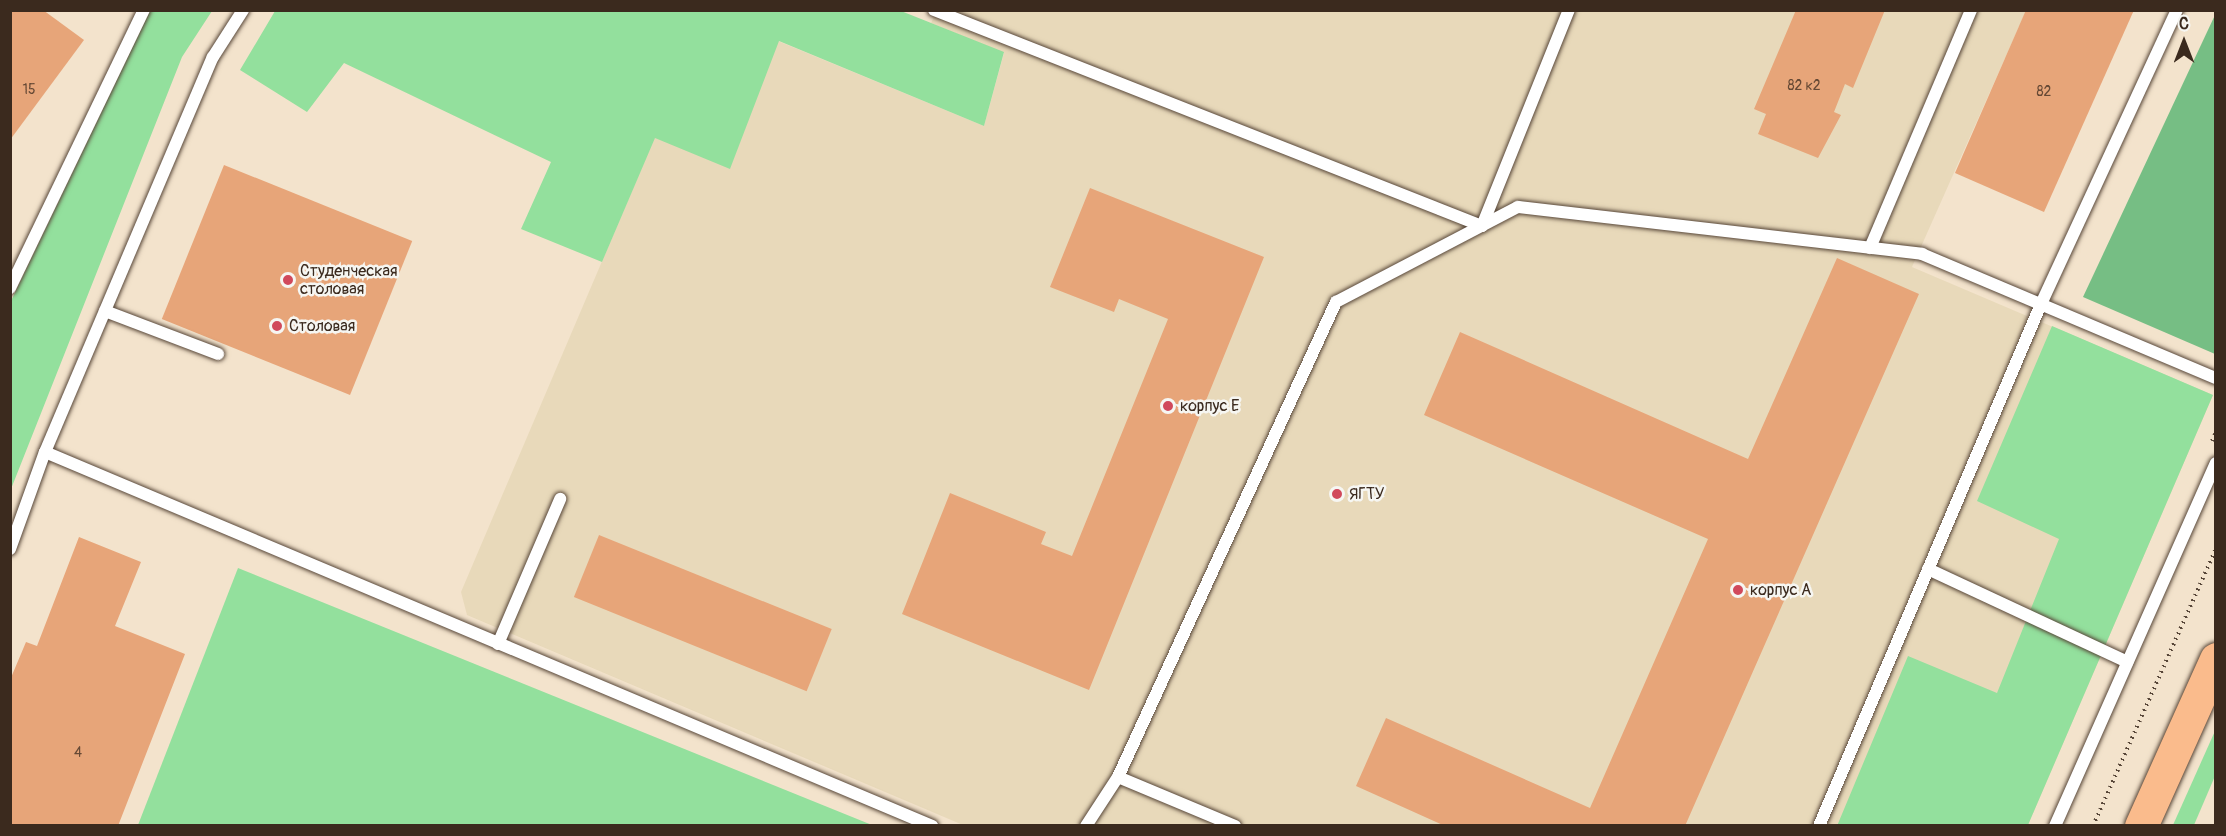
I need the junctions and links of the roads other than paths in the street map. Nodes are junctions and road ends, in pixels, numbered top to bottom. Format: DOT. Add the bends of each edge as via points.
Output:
graph roads {
  1 [pos="144,10"];
  2 [pos="243,10"];
  3 [pos="934,10"];
  4 [pos="1569,10"];
  5 [pos="1971,10"];
  6 [pos="2177,10"];
  7 [pos="1482,226"];
  8 [pos="1870,248"];
  9 [pos="10,288"];
  10 [pos="2041,304"];
  11 [pos="105,311"];
  12 [pos="218,354"];
  13 [pos="2216,378"];
  14 [pos="45,452"];
  15 [pos="2216,463"];
  16 [pos="560,499"];
  17 [pos="10,549"];
  18 [pos="1928,569"];
  19 [pos="498,644"];
  20 [pos="2216,659"];
  21 [pos="2127,662"];
  22 [pos="1118,777"];
  23 [pos="932,825"];
  24 [pos="1086,825"];
  25 [pos="1235,825"];
  26 [pos="1819,825"];
  27 [pos="2055,825"];
  28 [pos="2141,825"];
  1 -- 9 [label="lane"];
  2 -- 11 [label="lane" via="213,57"];
  3 -- 7 [label="lane"];
  4 -- 7 [label="lane"];
  5 -- 8 [label="lane"];
  6 -- 10 [label="lane"];
  7 -- 8 [label="lane" via="1518,207"];
  7 -- 22 [label="lane" via="1336,302"];
  8 -- 10 [label="lane" via="1922,254"];
  10 -- 13 [label="lane"];
  10 -- 18 [label="lane"];
  11 -- 12 [label="lane"];
  11 -- 14 [label="lane"];
  14 -- 17 [label="lane"];
  14 -- 19 [label="lane"];
  15 -- 21 [label="lane"];
  16 -- 19 [label="lane"];
  18 -- 21 [label="lane"];
  18 -- 26 [label="lane"];
  19 -- 23 [label="lane"];
  20 -- 28 [label="main road"];
  21 -- 27 [label="lane"];
  22 -- 24 [label="lane"];
  22 -- 25 [label="lane"];
}
